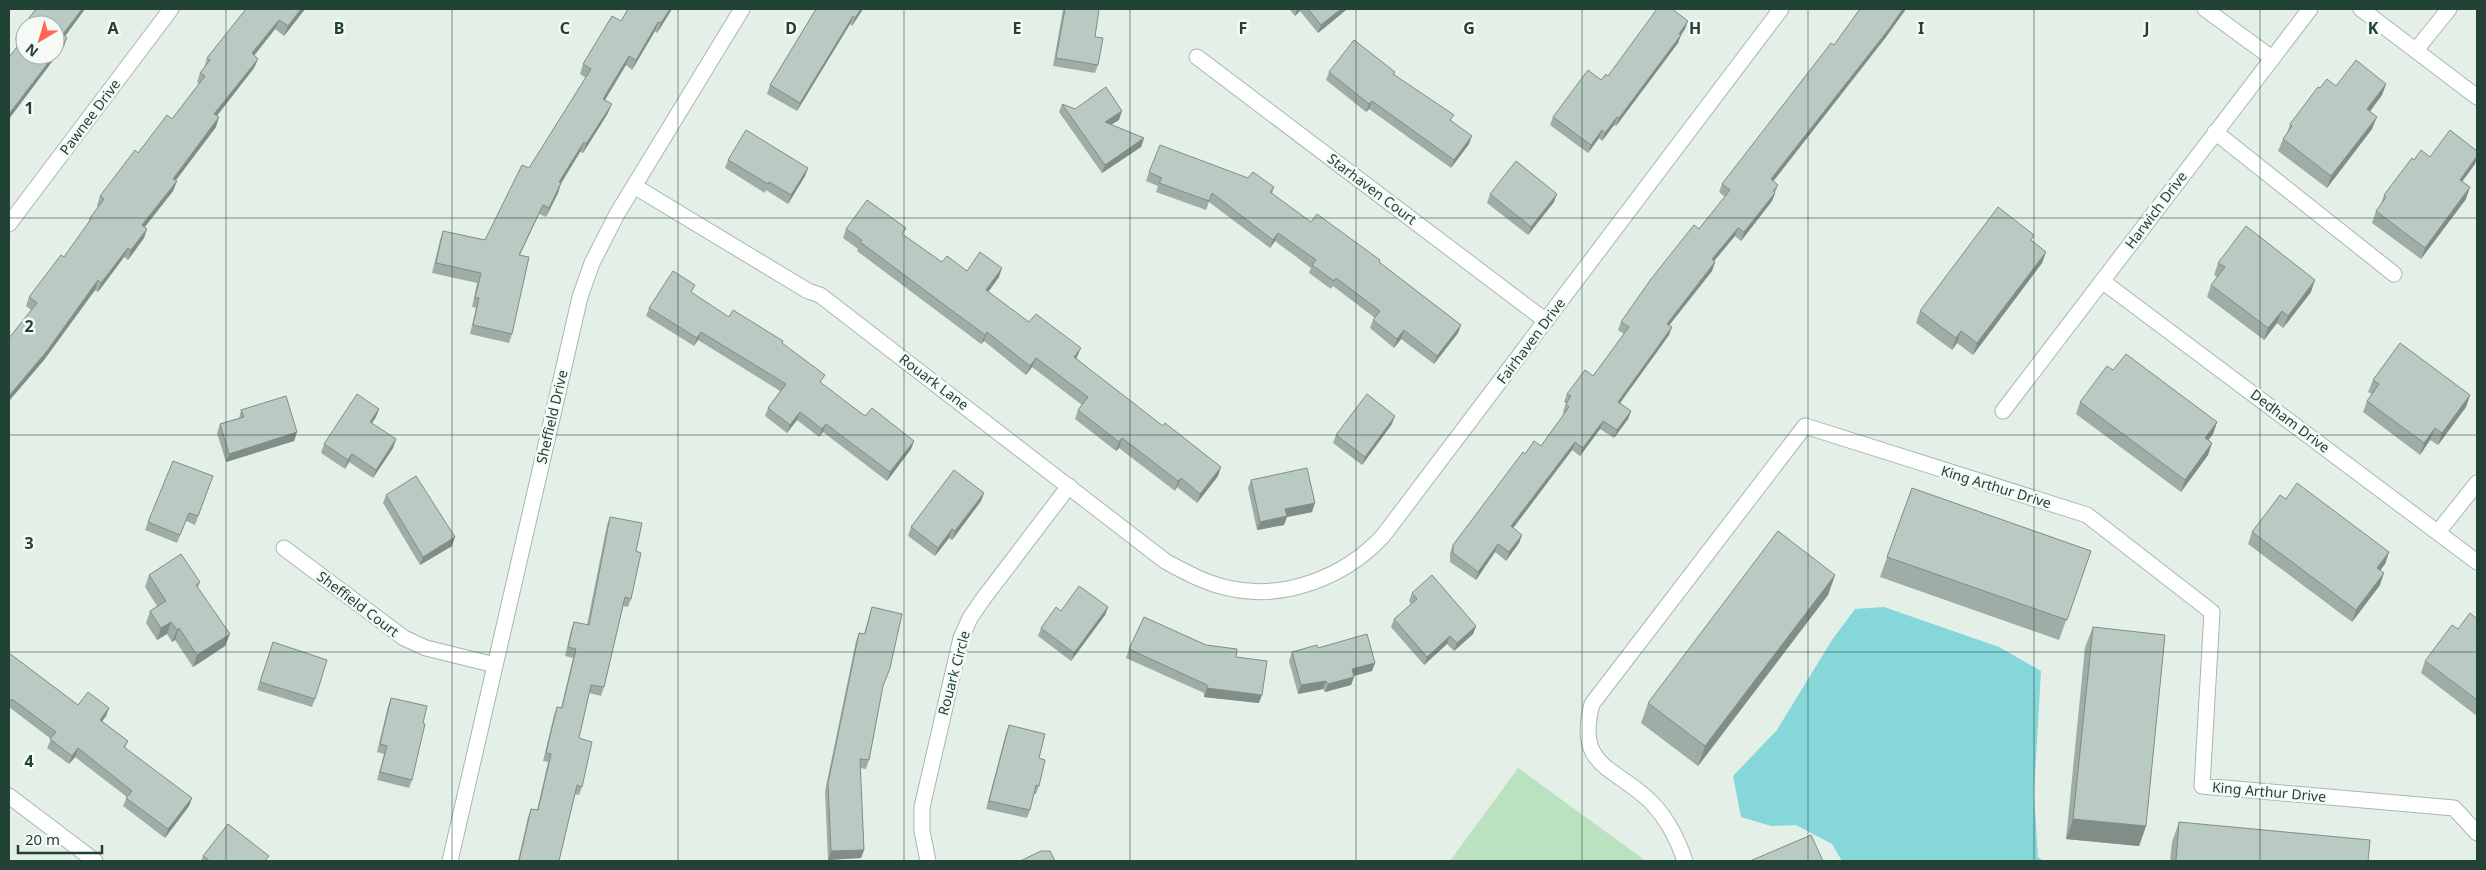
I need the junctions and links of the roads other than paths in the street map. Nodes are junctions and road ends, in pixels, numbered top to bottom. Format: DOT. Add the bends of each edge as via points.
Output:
graph roads {
  1 [pos="172,9"];
  2 [pos="742,9"];
  3 [pos="2205,9"];
  4 [pos="2310,9"];
  5 [pos="2361,9"];
  6 [pos="2449,9"];
  7 [pos="1773,12"];
  8 [pos="2416,50"];
  9 [pos="1197,57"];
  10 [pos="2272,58"];
  11 [pos="2477,97"];
  12 [pos="2215,132"];
  13 [pos="634,186"];
  14 [pos="9,224"];
  15 [pos="2394,274"];
  16 [pos="2102,281"];
  17 [pos="1546,321"];
  18 [pos="2003,411"];
  19 [pos="2477,483"];
  20 [pos="1069,486"];
  21 [pos="2438,532"];
  22 [pos="284,548"];
  23 [pos="2477,562"];
  24 [pos="1227,588"];
  25 [pos="495,665"];
  26 [pos="9,796"];
  27 [pos="2477,833"];
  28 [pos="95,861"];
  29 [pos="450,861"];
  30 [pos="928,861"];
  31 [pos="1686,861"];
  1 -- 14 [label="street, Pawnee Drive"];
  2 -- 13 [label="street, Sheffield Drive"];
  3 -- 10 [label="street"];
  4 -- 10 [label="street, Harwich Drive"];
  5 -- 8 [label="street"];
  6 -- 8 [label="street"];
  7 -- 17 [label="street, Fairhaven Drive"];
  8 -- 11 [label="street"];
  9 -- 17 [label="street, Starhaven Court"];
  10 -- 12 [label="street, Harwich Drive"];
  12 -- 15 [label="street"];
  12 -- 16 [label="street, Harwich Drive"];
  13 -- 20 [label="street, Rouark Lane" via="808,291 820,295"];
  13 -- 25 [label="street, Sheffield Drive" via="608,231 580,297"];
  16 -- 18 [label="street, Harwich Drive"];
  16 -- 21 [label="street, Dedham Drive"];
  17 -- 24 [label="street, Fairhaven Drive" via="1390,528 1366,552 1338,572 1294,588"];
  19 -- 21 [label="street"];
  20 -- 24 [label="street, Rouark Lane" via="1165,560 1189,574"];
  20 -- 30 [label="street, Rouark Circle" via="983,599 961,638 922,806 922,831"];
  21 -- 23 [label="street, Dedham Drive"];
  22 -- 25 [label="street, Sheffield Court" via="404,638 426,648"];
  25 -- 29 [label="street, Sheffield Drive"];
  26 -- 28 [label="street"];
  27 -- 31 [label="street, King Arthur Drive" via="2454,808 2202,786 2212,612 2087,515 1805,426 1592,704 1587,732 1595,757 1666,819"];
}
